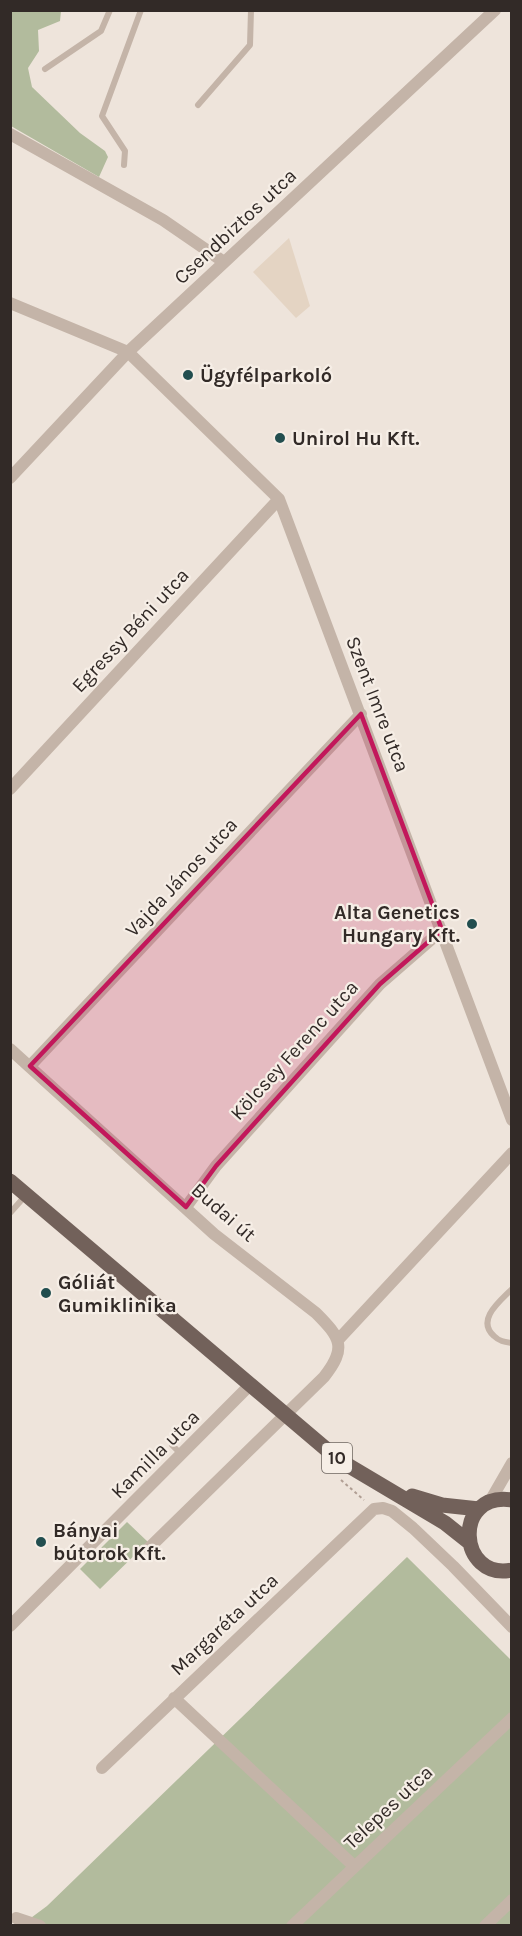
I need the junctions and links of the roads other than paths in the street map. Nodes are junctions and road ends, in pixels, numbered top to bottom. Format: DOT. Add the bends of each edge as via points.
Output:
graph roads {
  1 [pos="110,10"];
  2 [pos="141,10"];
  3 [pos="251,10"];
  4 [pos="495,10"];
  5 [pos="45,69"];
  6 [pos="198,105"];
  7 [pos="10,134"];
  8 [pos="124,165"];
  9 [pos="224,262"];
  10 [pos="10,303"];
  11 [pos="128,352"];
  12 [pos="10,478"];
  13 [pos="279,499"];
  14 [pos="361,714"];
  15 [pos="10,789"];
  16 [pos="442,930"];
  17 [pos="10,1049"];
  18 [pos="30,1066"];
  19 [pos="512,1120"];
  20 [pos="512,1153"];
  21 [pos="10,1181"];
  22 [pos="27,1195"];
  23 [pos="186,1207"];
  24 [pos="10,1213"];
  25 [pos="512,1289"];
  26 [pos="338,1340"];
  27 [pos="512,1343"];
  28 [pos="250,1385"];
  29 [pos="285,1415"];
  30 [pos="172,1445"];
  31 [pos="182,1454"];
  32 [pos="511,1463"];
  33 [pos="395,1491"];
  34 [pos="512,1500"];
  35 [pos="484,1506"];
  36 [pos="469,1542"];
  37 [pos="149,1548"];
  38 [pos="510,1572"];
  39 [pos="10,1626"];
  40 [pos="512,1627"];
  41 [pos="174,1698"];
  42 [pos="512,1718"];
  43 [pos="102,1767"];
  44 [pos="354,1866"];
  45 [pos="512,1900"];
  46 [pos="14,1918"];
  47 [pos="40,1926"];
  48 [pos="292,1926"];
  49 [pos="484,1926"];
  1 -- 5 [label="lane" via="101,31"];
  2 -- 8 [label="lane" via="102,116 125,151"];
  3 -- 6 [label="lane" via="250,45"];
  4 -- 9 [label="street, Csendbiztos utca"];
  7 -- 9 [label="street" via="163,220"];
  9 -- 11 [label="street, Csendbiztos utca"];
  10 -- 11 [label="street"];
  11 -- 12 [label="street, Csendbiztos utca"];
  11 -- 13 [label="street, Szent Imre utca"];
  13 -- 14 [label="street, Szent Imre utca"];
  13 -- 15 [label="street, Egressy Béni utca"];
  14 -- 16 [label="street, Szent Imre utca"];
  14 -- 18 [label="street, Vajda János utca"];
  16 -- 19 [label="street, Szent Imre utca"];
  16 -- 23 [label="street, Kölcsey Ferenc utca" via="372,993 216,1166"];
  17 -- 18 [label="street, Budai út"];
  18 -- 23 [label="street, Budai út"];
  20 -- 26 [label="street"];
  21 -- 22 [label="main road, 10"];
  22 -- 24 [label="lane"];
  22 -- 28 [label="main road, 10"];
  23 -- 26 [label="street, Budai út" via="235,1251 316,1313"];
  25 -- 27 [label="lane" via="486,1321 488,1331 499,1341"];
  26 -- 29 [label="street" via="338,1359"];
  28 -- 29 [label="main road, 10"];
  28 -- 31 [label="street, Kamilla utca"];
  29 -- 33 [label="main road, 10" via="339,1460"];
  29 -- 37 [label="street"];
  30 -- 31 [label="lane"];
  31 -- 39 [label="street, Kamilla utca"];
  32 -- 35 [label="street"];
  33 -- 35 [label="main road, 10" via="442,1505"];
  33 -- 36 [label="main road, 10"];
  34 -- 35 [label="main road, 10" via="497,1500"];
  35 -- 36 [label="main road" via="471,1521"];
  36 -- 38 [label="main road, 10" via="483,1564"];
  40 -- 41 [label="street, Margaréta utca" via="413,1528 392,1511 374,1509"];
  41 -- 43 [label="street, Margaréta utca"];
  41 -- 44 [label="street"];
  42 -- 44 [label="street, Telepes utca"];
  44 -- 48 [label="street, Telepes utca"];
  45 -- 49 [label="street"];
  46 -- 47 [label="street"];
}
